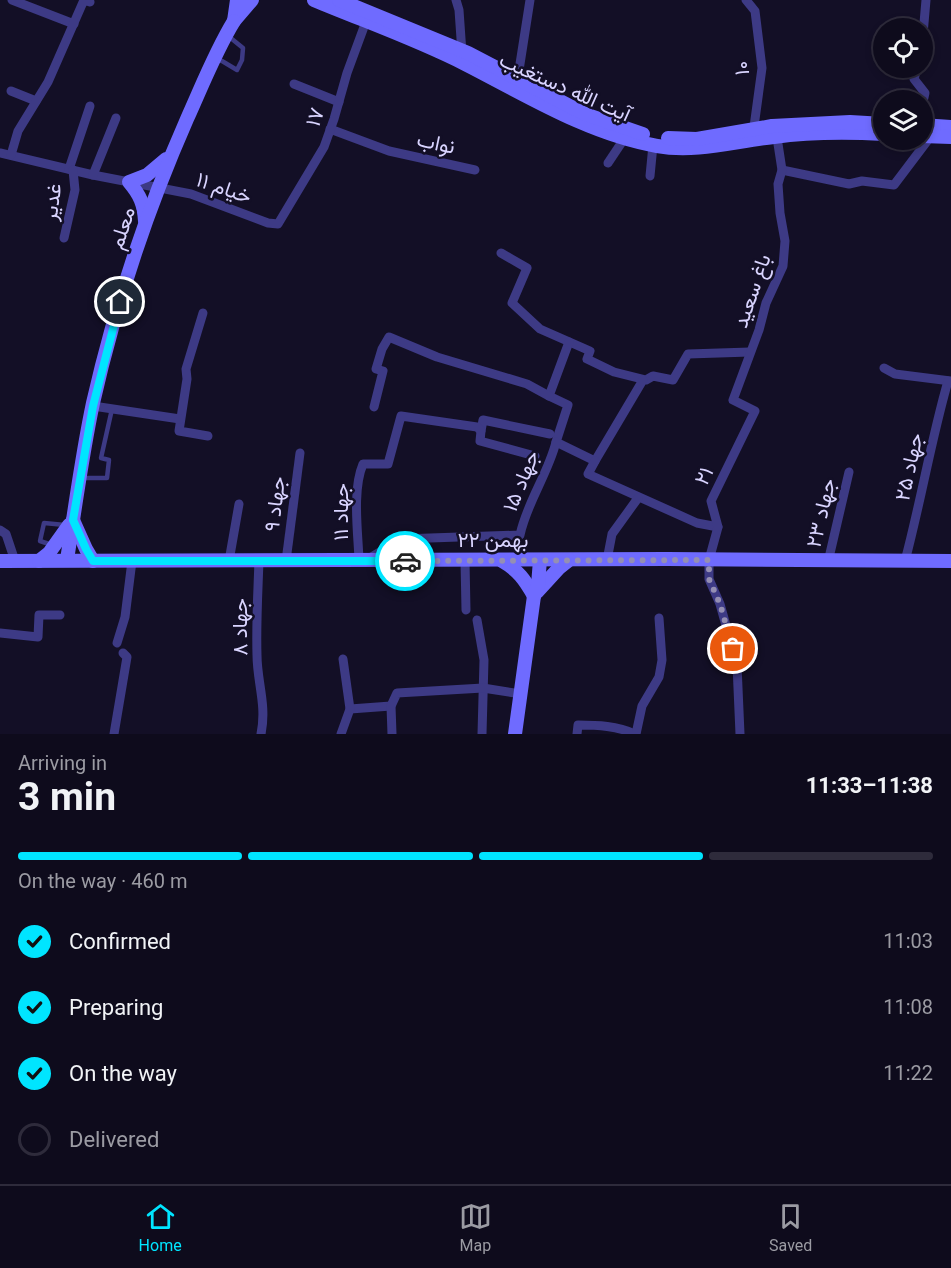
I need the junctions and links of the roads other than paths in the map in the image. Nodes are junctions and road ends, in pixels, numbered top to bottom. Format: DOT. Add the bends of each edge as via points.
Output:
graph roads {
  1 [pos="12,0"];
  2 [pos="237,0"];
  3 [pos="252,0"];
  4 [pos="314,0"];
  5 [pos="456,0"];
  6 [pos="530,0"];
  7 [pos="746,0"];
  8 [pos="926,0"];
  9 [pos="90,2"];
  10 [pos="345,4"];
  11 [pos="368,17"];
  12 [pos="924,18"];
  13 [pos="234,21"];
  14 [pos="74,24"];
  15 [pos="226,35"];
  16 [pos="461,56"];
  17 [pos="213,60"];
  18 [pos="294,84"];
  19 [pos="516,85"];
  20 [pos="11,91"];
  21 [pos="36,101"];
  22 [pos="339,102"];
  23 [pos="90,106"];
  24 [pos="116,118"];
  25 [pos="873,123"];
  26 [pos="951,127"];
  27 [pos="330,129"];
  28 [pos="933,130"];
  29 [pos="776,131"];
  30 [pos="873,133"];
  31 [pos="753,134"];
  32 [pos="933,134"];
  33 [pos="951,137"];
  34 [pos="624,139"];
  35 [pos="653,145"];
  36 [pos="914,150"];
  37 [pos="0,153"];
  38 [pos="172,153"];
  39 [pos="10,155"];
  40 [pos="608,163"];
  41 [pos="71,169"];
  42 [pos="475,170"];
  43 [pos="782,170"];
  44 [pos="93,175"];
  45 [pos="650,176"];
  46 [pos="129,182"];
  47 [pos="158,188"];
  48 [pos="278,224"];
  49 [pos="145,226"];
  50 [pos="64,238"];
  51 [pos="501,253"];
  52 [pos="203,313"];
  53 [pos="569,342"];
  54 [pos="750,352"];
  55 [pos="884,368"];
  56 [pos="643,380"];
  57 [pos="950,381"];
  58 [pos="549,396"];
  59 [pos="93,406"];
  60 [pos="374,407"];
  61 [pos="112,409"];
  62 [pos="755,411"];
  63 [pos="180,419"];
  64 [pos="481,431"];
  65 [pos="208,436"];
  66 [pos="553,438"];
  67 [pos="300,453"];
  68 [pos="535,456"];
  69 [pos="595,461"];
  70 [pos="849,472"];
  71 [pos="80,478"];
  72 [pos="638,498"];
  73 [pos="239,504"];
  74 [pos="71,523"];
  75 [pos="718,527"];
  76 [pos="0,530"];
  77 [pos="55,546"];
  78 [pos="64,560"];
  79 [pos="259,560"];
  80 [pos="362,560"];
  81 [pos="536,560"];
  82 [pos="569,560"];
  83 [pos="709,560"];
  84 [pos="0,561"];
  85 [pos="15,561"];
  86 [pos="39,561"];
  87 [pos="93,561"];
  88 [pos="132,561"];
  89 [pos="229,561"];
  90 [pos="286,561"];
  91 [pos="465,561"];
  92 [pos="502,561"];
  93 [pos="607,561"];
  94 [pos="905,561"];
  95 [pos="951,561"];
  96 [pos="828,562"];
  97 [pos="534,596"];
  98 [pos="466,610"];
  99 [pos="60,615"];
  100 [pos="659,618"];
  101 [pos="477,620"];
  102 [pos="0,633"];
  103 [pos="117,643"];
  104 [pos="123,653"];
  105 [pos="343,659"];
  106 [pos="483,688"];
  107 [pos="521,694"];
  108 [pos="391,706"];
  109 [pos="350,710"];
  110 [pos="114,734"];
  111 [pos="261,734"];
  112 [pos="340,734"];
  113 [pos="392,734"];
  114 [pos="482,734"];
  115 [pos="515,734"];
  116 [pos="577,734"];
  117 [pos="635,734"];
  118 [pos="740,734"];
  1 -- 14 [label="street"];
  2 -- 13 [label="main road"];
  3 -- 13 [label="main road"];
  4 -- 10 [label="main road, آیت الله دستغیب"];
  5 -- 16 [label="street"];
  6 -- 19 [label="street"];
  7 -- 31 [label="street, ۱۰" via="755,11 762,68"];
  8 -- 12 [label="street"];
  9 -- 14 [label="street" via="84,0"];
  10 -- 11 [label="main road, آیت الله دستغیب"];
  11 -- 16 [label="main road, آیت الله دستغیب"];
  11 -- 22 [label="street, ۱۷"];
  13 -- 15 [label="main road, معلم"];
  14 -- 21 [label="street"];
  15 -- 17 [label="main road, معلم"];
  15 -- 17 [label="lane" via="243,48 237,70"];
  16 -- 19 [label="main road, آیت الله دستغیب"];
  17 -- 38 [label="main road, معلم"];
  18 -- 22 [label="street"];
  19 -- 31 [label="main road, آیت الله دستغیب" via="653,137 697,139"];
  19 -- 34 [label="main road, آیت الله دستغیب" via="578,121"];
  20 -- 21 [label="street"];
  21 -- 39 [label="street" via="18,131"];
  22 -- 27 [label="street, ۱۷"];
  23 -- 41 [label="street, غدیر"];
  24 -- 44 [label="street"];
  25 -- 29 [label="main road, آیت الله دستغیب" via="850,122"];
  26 -- 28 [label="main road"];
  27 -- 42 [label="street, نواب" via="389,151"];
  27 -- 48 [label="street, ۱۷" via="324,147"];
  29 -- 30 [label="main road, آیت الله دستغیب"];
  29 -- 31 [label="main road, آیت الله دستغیب"];
  29 -- 43 [label="street, باغ سعید"];
  31 -- 35 [label="main road, آیت الله دستغیب" via="689,148"];
  32 -- 33 [label="main road"];
  34 -- 35 [label="main road, آیت الله دستغیب"];
  34 -- 40 [label="street"];
  35 -- 45 [label="street"];
  36 -- 43 [label="street" via="894,185 862,181 849,184"];
  37 -- 39 [label="street, خیام ۱۱"];
  38 -- 46 [label="main road" via="156,170"];
  38 -- 47 [label="main road, معلم"];
  39 -- 41 [label="street, خیام ۱۱"];
  41 -- 44 [label="street, خیام ۱۱"];
  41 -- 50 [label="street, غدیر" via="75,190"];
  43 -- 54 [label="street, باغ سعید" via="778,184 783,266"];
  44 -- 46 [label="street, خیام ۱۱"];
  46 -- 47 [label="street, خیام ۱۱"];
  46 -- 49 [label="main road" via="144,204"];
  47 -- 48 [label="street, خیام ۱۱" via="191,194"];
  47 -- 49 [label="main road, معلم"];
  49 -- 59 [label="main road, معلم" via="107,346"];
  51 -- 53 [label="street" via="527,268 512,303 540,329"];
  52 -- 63 [label="street" via="186,369"];
  53 -- 56 [label="street" via="590,351 587,359"];
  53 -- 58 [label="street"];
  54 -- 56 [label="street" via="688,354 673,380 653,376"];
  54 -- 62 [label="street, باغ سعید" via="733,400"];
  55 -- 57 [label="street" via="895,374"];
  56 -- 69 [label="street"];
  57 -- 94 [label="street, جهاد ۲۵"];
  58 -- 60 [label="street" via="526,384 389,338 376,369 383,371"];
  58 -- 66 [label="street, جهاد ۱۵" via="568,405"];
  59 -- 61 [label="street"];
  59 -- 71 [label="main road, معلم"];
  61 -- 63 [label="street"];
  61 -- 71 [label="lane" via="102,458 109,460 107,478"];
  62 -- 75 [label="street, ۲۱" via="711,501"];
  63 -- 65 [label="street" via="179,431"];
  64 -- 66 [label="street" via="483,420"];
  64 -- 68 [label="street" via="480,441"];
  64 -- 80 [label="street, جهاد ۱۱" via="477,427 401,416 388,464 363,464 359,473"];
  66 -- 69 [label="street"];
  66 -- 80 [label="street, جهاد ۱۵" via="552,457 520,535 401,539"];
  67 -- 90 [label="street, جهاد ۹"];
  69 -- 72 [label="street" via="588,474"];
  70 -- 96 [label="street, جهاد ۲۳"];
  71 -- 74 [label="main road, معلم"];
  72 -- 75 [label="street" via="697,523"];
  72 -- 93 [label="street" via="612,534"];
  73 -- 89 [label="street"];
  74 -- 77 [label="main road"];
  74 -- 77 [label="lane" via="44,523 40,541"];
  74 -- 78 [label="main road, معلم"];
  74 -- 87 [label="main road"];
  75 -- 83 [label="street, ۲۱"];
  76 -- 85 [label="street" via="8,538"];
  77 -- 86 [label="main road"];
  78 -- 86 [label="main road, ۲۲ بهمن"];
  78 -- 87 [label="main road, ۲۲ بهمن"];
  79 -- 89 [label="main road, ۲۲ بهمن"];
  79 -- 90 [label="main road, ۲۲ بهمن"];
  79 -- 111 [label="street, جهاد ۸" via="256,656 262,693"];
  80 -- 90 [label="main road, ۲۲ بهمن"];
  80 -- 91 [label="main road, ۲۲ بهمن"];
  81 -- 82 [label="main road, ۲۲ بهمن"];
  81 -- 92 [label="main road, ۲۲ بهمن"];
  81 -- 97 [label="main road"];
  82 -- 93 [label="main road, ۲۲ بهمن"];
  82 -- 97 [label="main road"];
  83 -- 93 [label="main road, ۲۲ بهمن"];
  83 -- 96 [label="main road, ۲۲ بهمن"];
  83 -- 118 [label="street" via="709,579 737,665"];
  84 -- 85 [label="main road, ۲۲ بهمن"];
  85 -- 86 [label="main road, ۲۲ بهمن"];
  87 -- 88 [label="main road, ۲۲ بهمن"];
  88 -- 89 [label="main road, ۲۲ بهمن"];
  88 -- 103 [label="street" via="125,617"];
  91 -- 92 [label="main road, ۲۲ بهمن"];
  91 -- 98 [label="street"];
  92 -- 97 [label="main road" via="522,575"];
  94 -- 95 [label="main road, ۲۲ بهمن"];
  94 -- 96 [label="main road, ۲۲ بهمن"];
  97 -- 107 [label="main road"];
  99 -- 102 [label="street" via="39,615 38,637"];
  100 -- 117 [label="street" via="659,677 642,706"];
  101 -- 106 [label="street" via="484,660"];
  104 -- 110 [label="street" via="127,657"];
  105 -- 109 [label="street"];
  106 -- 107 [label="street"];
  106 -- 108 [label="street" via="397,693"];
  106 -- 114 [label="street"];
  107 -- 115 [label="main road"];
  108 -- 109 [label="street"];
  108 -- 113 [label="street"];
  109 -- 112 [label="street"];
  116 -- 117 [label="street" via="578,725 598,725"];
}
